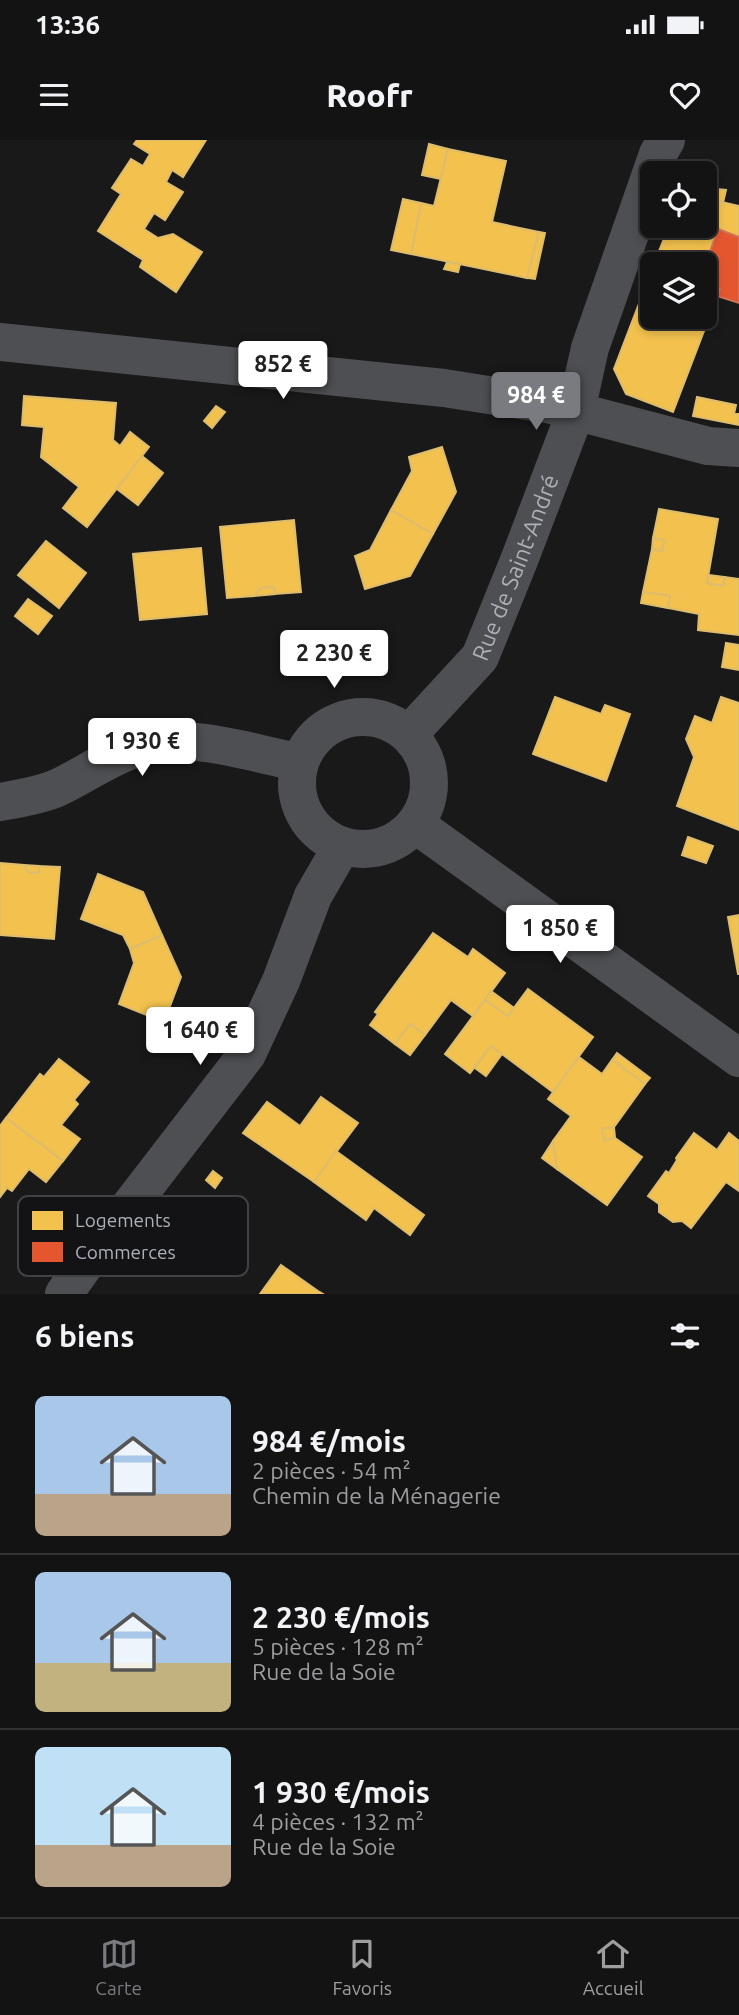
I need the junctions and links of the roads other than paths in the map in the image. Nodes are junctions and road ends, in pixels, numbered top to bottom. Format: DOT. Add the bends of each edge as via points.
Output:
graph roads {
  1 [pos="666,140"];
  2 [pos="0,342"];
  3 [pos="576,411"];
  4 [pos="739,448"];
  5 [pos="409,734"];
  6 [pos="299,762"];
  7 [pos="0,802"];
  8 [pos="415,824"];
  9 [pos="342,846"];
  10 [pos="739,1058"];
  11 [pos="138,1196"];
  12 [pos="76,1276"];
  13 [pos="64,1294"];
  1 -- 3 [label="street, Rue de Saint-André" via="590,348"];
  2 -- 3 [label="street" via="444,388"];
  3 -- 4 [label="street" via="708,446"];
  3 -- 5 [label="street, Rue de Saint-André" via="480,657"];
  5 -- 6 [label="street" via="369,716 346,718 326,727 310,742"];
  5 -- 8 [label="street" via="428,768 425,806"];
  6 -- 7 [label="street" via="181,741 141,747 55,789"];
  6 -- 9 [label="street" via="299,803 309,822"];
  8 -- 9 [label="street" via="382,847"];
  8 -- 10 [label="street"];
  9 -- 11 [label="street" via="313,896 247,1054"];
  12 -- 13 [label="street"];
}
